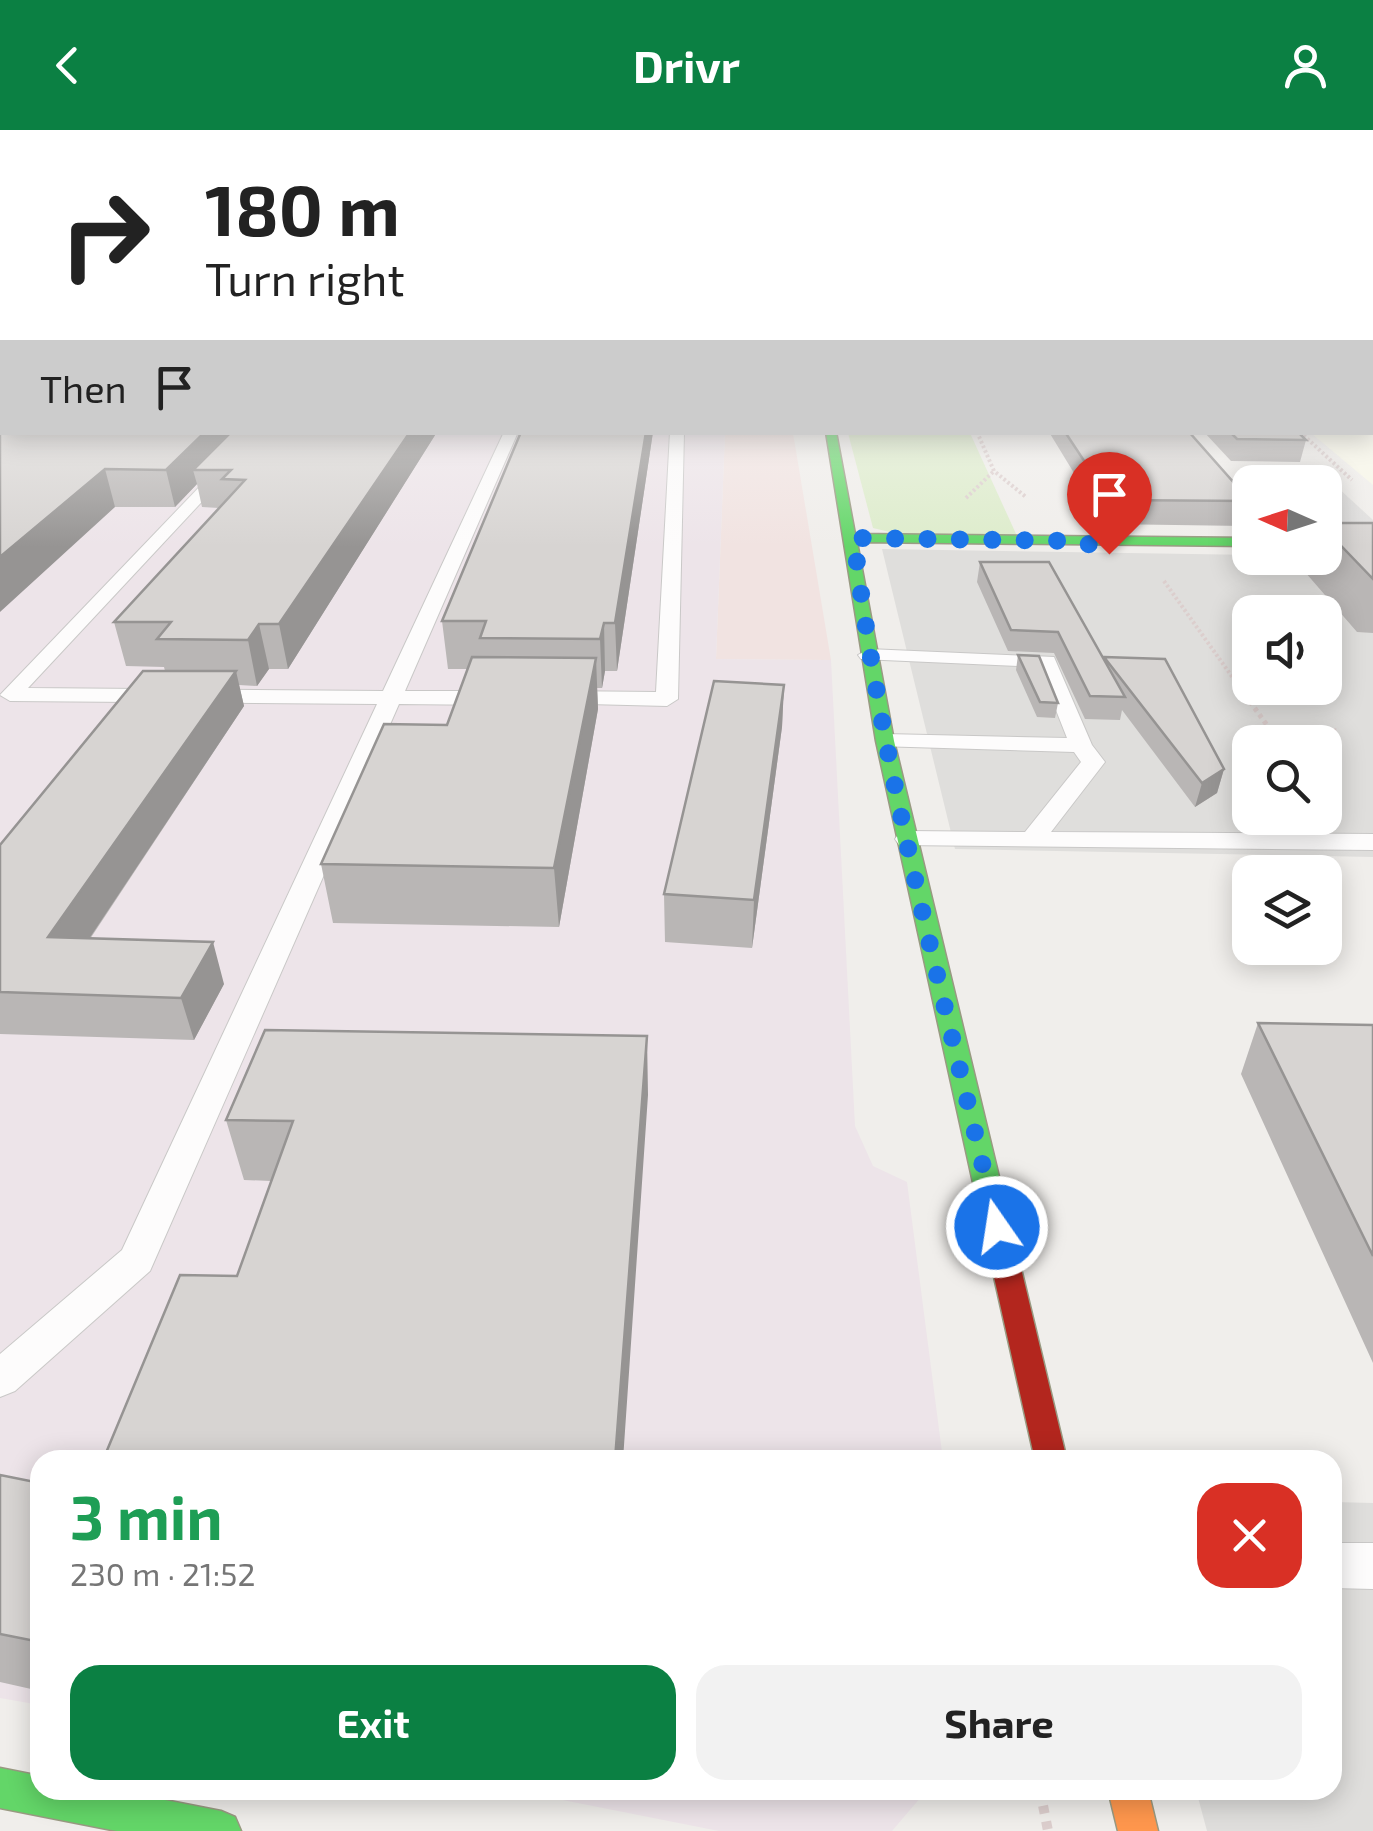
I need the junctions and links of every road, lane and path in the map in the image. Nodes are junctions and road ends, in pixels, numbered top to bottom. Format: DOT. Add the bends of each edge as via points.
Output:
graph roads {
  1 [pos="257,435"];
  2 [pos="510,435"];
  3 [pos="676,435"];
  4 [pos="832,435"];
  5 [pos="977,435"];
  6 [pos="1303,435"];
  7 [pos="994,470"];
  8 [pos="1352,480"];
  9 [pos="854,538"];
  10 [pos="1082,541"];
  11 [pos="1232,542"];
  12 [pos="868,654"];
  13 [pos="5,694"];
  14 [pos="393,697"];
  15 [pos="1267,725"];
  16 [pos="885,741"];
  17 [pos="1081,745"];
  18 [pos="908,839"];
  19 [pos="1032,840"];
  20 [pos="1373,842"];
  21 [pos="0,1379"];
  22 [pos="1049,1450"];
  23 [pos="1342,1565"];
  24 [pos="1373,1566"];
  25 [pos="0,1788"];
  26 [pos="30,1794"];
  27 [pos="62,1800"];
  28 [pos="1042,1800"];
  29 [pos="1130,1800"];
  30 [pos="221,1831"];
  31 [pos="1048,1831"];
  32 [pos="1138,1831"];
  1 -- 13 [label="lane"];
  2 -- 14 [label="lane"];
  3 -- 14 [label="lane" via="667,699"];
  4 -- 9 [label="street"];
  5 -- 7 [label="path"];
  6 -- 8 [label="path"];
  9 -- 10 [label="street"];
  9 -- 12 [label="street"];
  10 -- 11 [label="street"];
  10 -- 15 [label="path" via="1164,582"];
  12 -- 16 [label="street"];
  12 -- 17 [label="lane" via="1048,661"];
  13 -- 14 [label="lane"];
  14 -- 21 [label="lane" via="137,1260"];
  16 -- 17 [label="lane"];
  16 -- 18 [label="street"];
  17 -- 19 [label="lane" via="1092,762"];
  18 -- 19 [label="lane"];
  18 -- 22 [label="street"];
  19 -- 20 [label="lane"];
  23 -- 24 [label="lane"];
  25 -- 26 [label="street"];
  27 -- 30 [label="street"];
  28 -- 31 [label="path"];
  29 -- 32 [label="street"];
}
